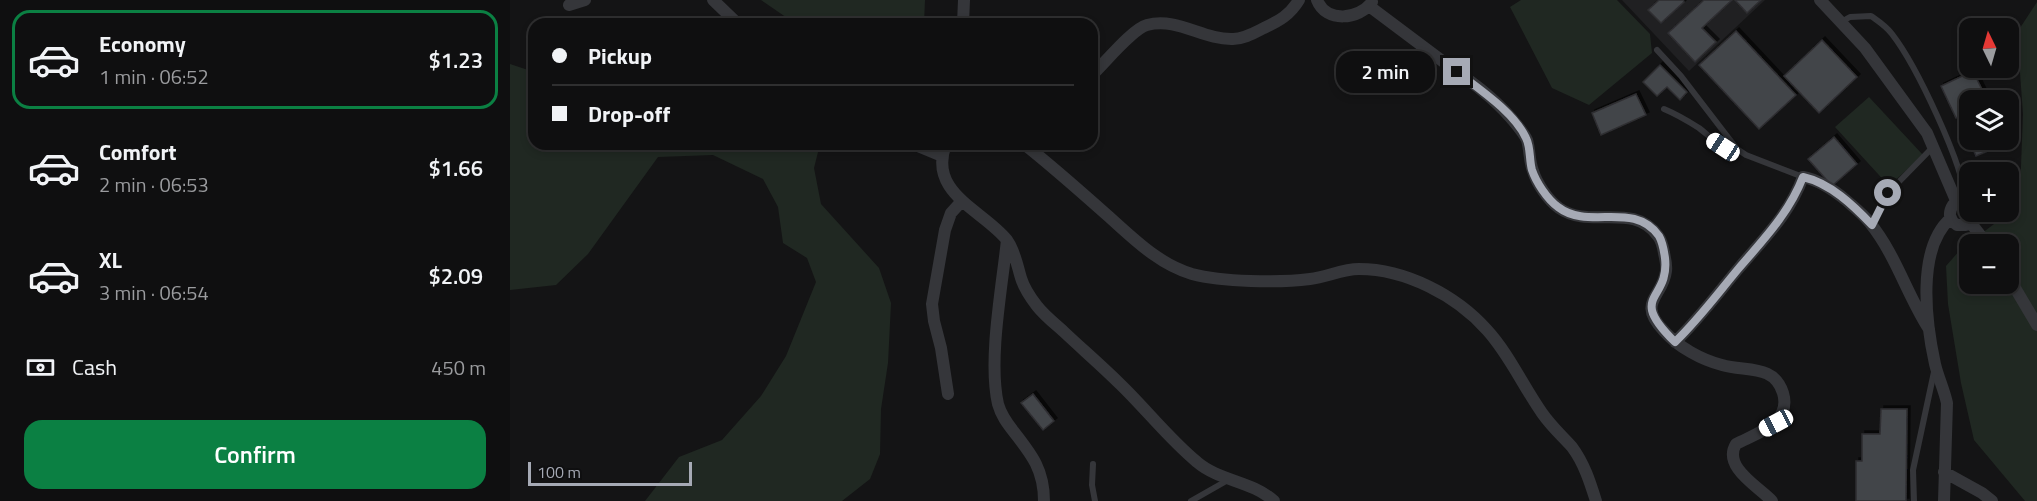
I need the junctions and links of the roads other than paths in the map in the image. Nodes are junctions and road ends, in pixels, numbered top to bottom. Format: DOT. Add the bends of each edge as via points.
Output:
graph roads {
  1 [pos="585,0"];
  2 [pos="713,0"];
  3 [pos="964,0"];
  4 [pos="1299,0"];
  5 [pos="1317,0"];
  6 [pos="1371,3"];
  7 [pos="1825,3"];
  8 [pos="569,5"];
  9 [pos="732,18"];
  10 [pos="963,18"];
  11 [pos="1840,22"];
  12 [pos="1657,51"];
  13 [pos="1098,69"];
  14 [pos="1664,109"];
  15 [pos="1934,146"];
  16 [pos="1737,149"];
  17 [pos="944,150"];
  18 [pos="1031,150"];
  19 [pos="1959,168"];
  20 [pos="1803,177"];
  21 [pos="1959,194"];
  22 [pos="961,202"];
  23 [pos="1959,209"];
  24 [pos="1951,218"];
  25 [pos="1963,222"];
  26 [pos="1872,225"];
  27 [pos="1007,240"];
  28 [pos="2019,294"];
  29 [pos="2037,325"];
  30 [pos="1929,329"];
  31 [pos="1675,342"];
  32 [pos="1936,366"];
  33 [pos="948,394"];
  34 [pos="1093,464"];
  35 [pos="1944,472"];
  36 [pos="1229,480"];
  37 [pos="1044,501"];
  38 [pos="1095,501"];
  39 [pos="1191,501"];
  40 [pos="1274,501"];
  41 [pos="1596,501"];
  42 [pos="1772,501"];
  43 [pos="1914,501"];
  44 [pos="1944,501"];
  45 [pos="1992,501"];
  1 -- 8 [label="street"];
  2 -- 9 [label="street"];
  3 -- 10 [label="street"];
  4 -- 13 [label="street" via="1281,21 1242,38 1210,36 1182,26 1147,25 1135,31"];
  5 -- 6 [label="street" via="1332,15 1354,15"];
  6 -- 31 [label="street" via="1492,98 1526,138 1532,170 1557,207 1586,219 1613,216 1640,220 1659,236 1666,270 1651,308 1654,319"];
  7 -- 11 [label="street"];
  11 -- 15 [label="street" via="1891,82"];
  11 -- 19 [label="lane" via="1850,17 1871,16 1892,34 1931,104"];
  12 -- 16 [label="lane"];
  14 -- 16 [label="lane" via="1723,147"];
  15 -- 21 [label="street"];
  15 -- 26 [label="lane" via="1888,193"];
  16 -- 20 [label="lane"];
  17 -- 22 [label="street" via="943,171 949,188"];
  18 -- 41 [label="street" via="1140,245 1162,261 1190,273 1275,282 1351,270 1377,270 1422,283 1455,302 1488,331 1544,416 1572,447"];
  20 -- 26 [label="street" via="1837,192"];
  20 -- 31 [label="street" via="1788,208 1767,237"];
  22 -- 27 [label="street"];
  22 -- 33 [label="street" via="951,213 945,230 932,304"];
  23 -- 24 [label="street" via="1951,209"];
  24 -- 25 [label="street" via="1957,225 1962,226"];
  24 -- 30 [label="street" via="1932,244 1927,269"];
  26 -- 30 [label="street"];
  27 -- 36 [label="street" via="1026,291 1038,308 1195,461"];
  27 -- 37 [label="street" via="996,351 998,404 1002,417 1040,469"];
  28 -- 29 [label="street"];
  30 -- 32 [label="street"];
  31 -- 42 [label="street" via="1707,360 1767,373 1779,383 1784,396 1782,415 1776,423 1736,444 1732,450 1740,471"];
  32 -- 35 [label="street" via="1947,403"];
  32 -- 43 [label="lane" via="1913,470"];
  34 -- 38 [label="lane"];
  35 -- 44 [label="street"];
  35 -- 45 [label="street"];
  36 -- 39 [label="lane"];
  36 -- 40 [label="street"];
}
